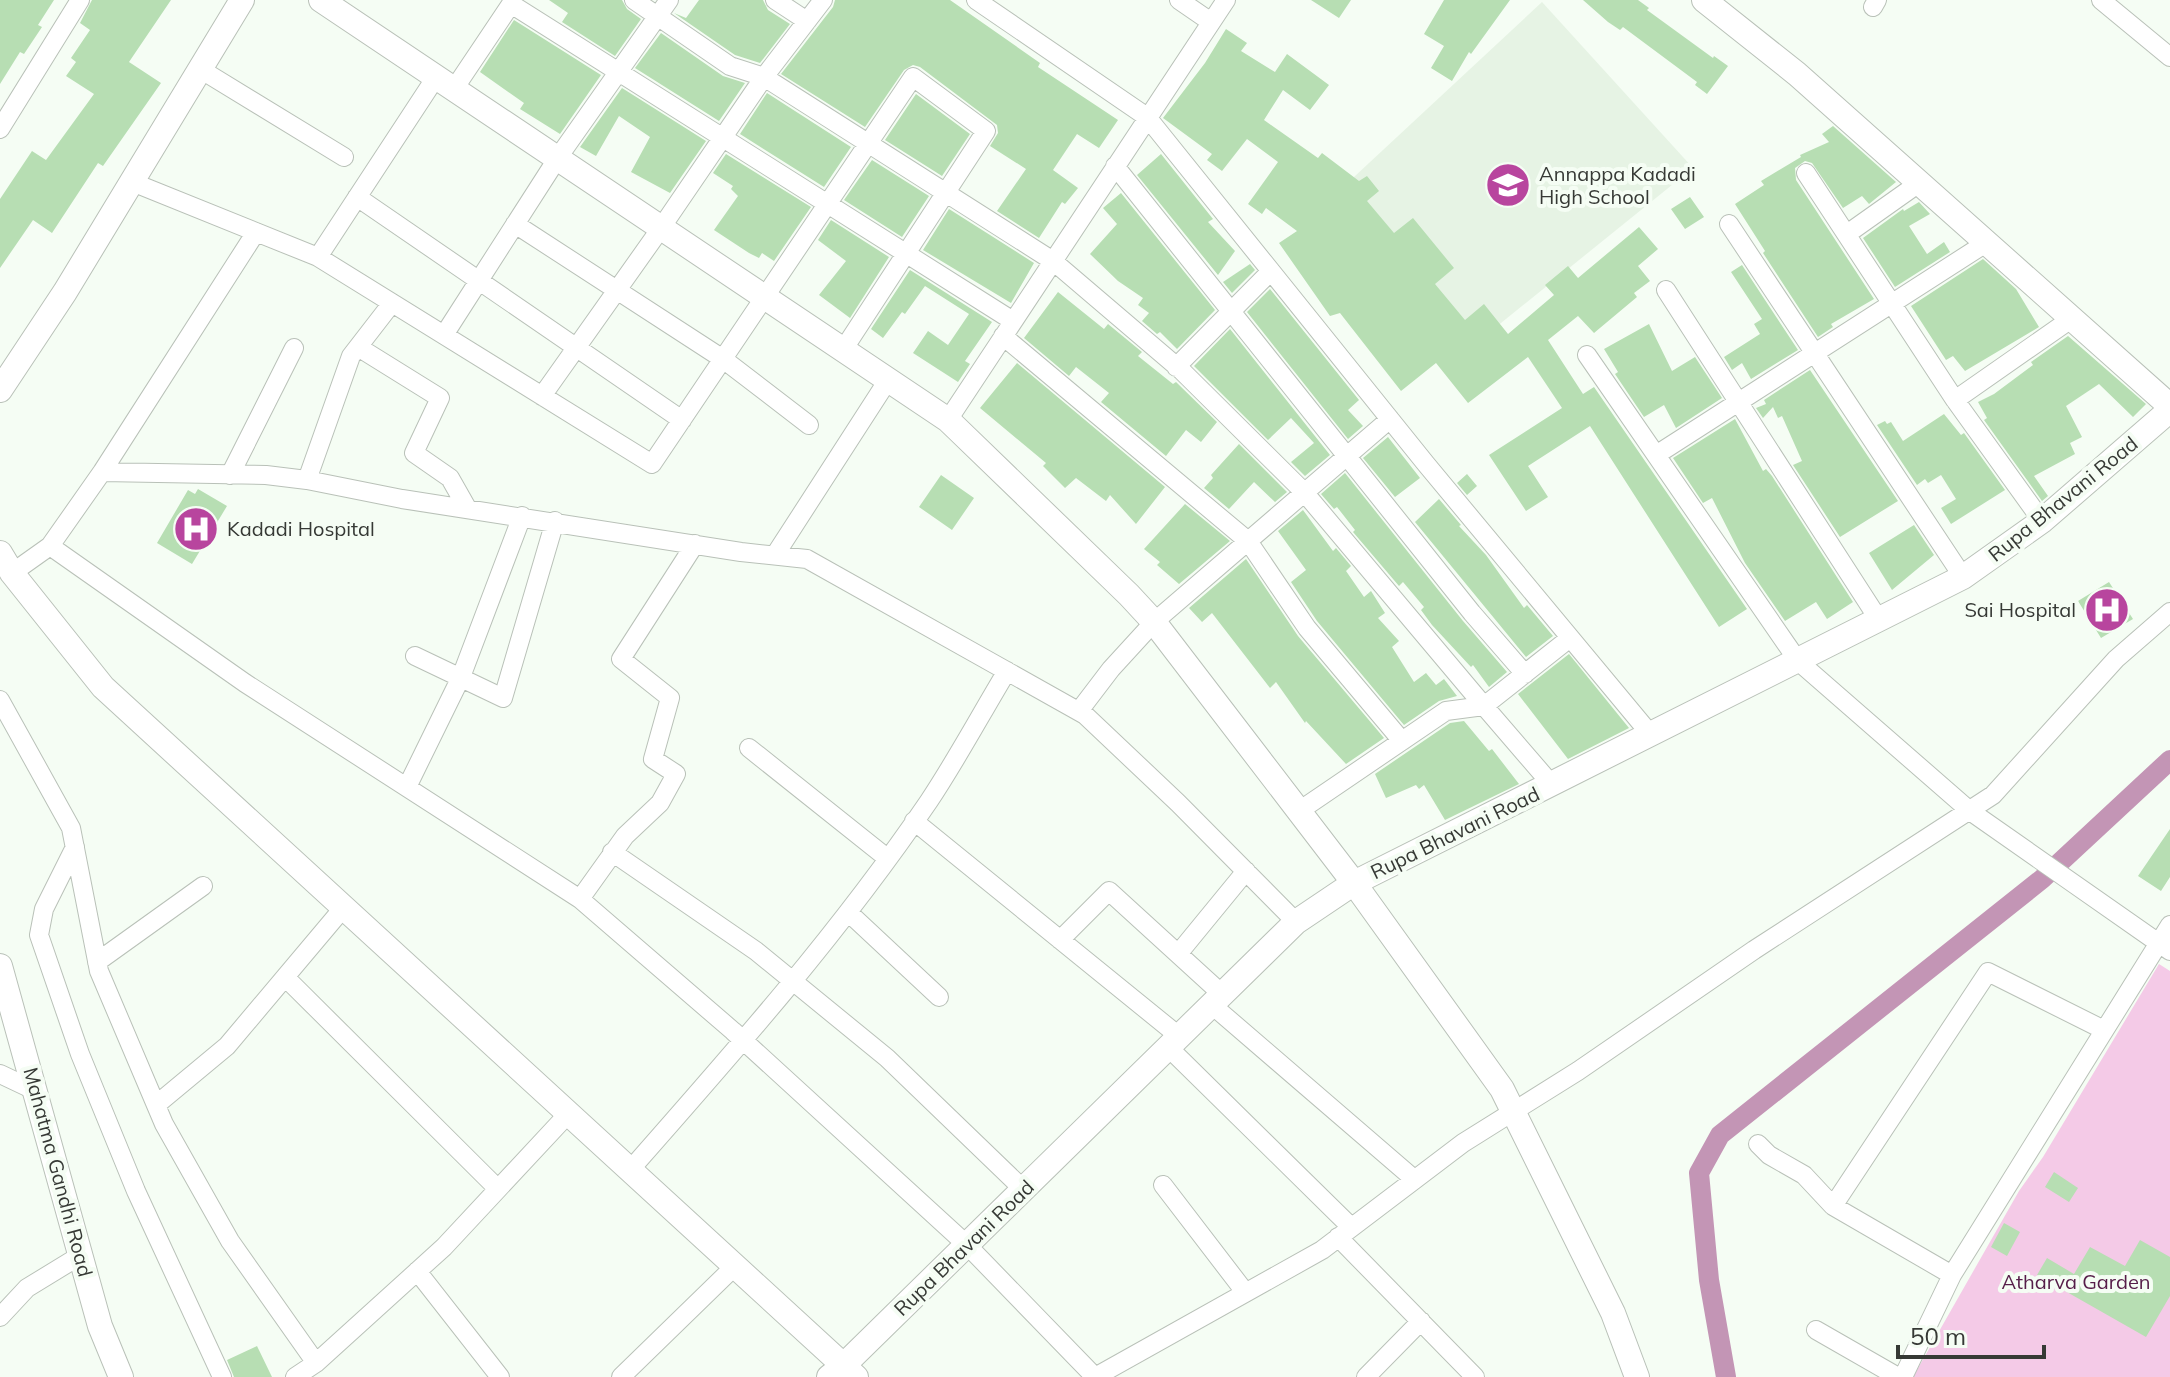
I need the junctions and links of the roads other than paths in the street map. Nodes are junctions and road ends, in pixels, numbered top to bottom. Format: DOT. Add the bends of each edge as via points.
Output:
graph roads {
  1 [pos="80,0"];
  2 [pos="242,0"];
  3 [pos="321,0"];
  4 [pos="634,0"];
  5 [pos="669,0"];
  6 [pos="775,0"];
  7 [pos="823,0"];
  8 [pos="976,0"];
  9 [pos="1179,0"];
  10 [pos="1226,0"];
  11 [pos="2101,0"];
  12 [pos="1711,2"];
  13 [pos="657,15"];
  14 [pos="807,21"];
  15 [pos="1211,22"];
  16 [pos="2170,57"];
  17 [pos="200,69"];
  18 [pos="618,70"];
  19 [pos="764,77"];
  20 [pos="445,83"];
  21 [pos="1147,117"];
  22 [pos="0,129"];
  23 [pos="723,137"];
  24 [pos="868,144"];
  25 [pos="344,157"];
  26 [pos="557,159"];
  27 [pos="1115,166"];
  28 [pos="1806,173"];
  29 [pos="132,182"];
  30 [pos="1919,183"];
  31 [pos="946,193"];
  32 [pos="357,197"];
  33 [pos="827,204"];
  34 [pos="515,224"];
  35 [pos="1729,224"];
  36 [pos="661,228"];
  37 [pos="256,232"];
  38 [pos="1847,234"];
  39 [pos="1986,243"];
  40 [pos="906,254"];
  41 [pos="318,257"];
  42 [pos="1053,261"];
  43 [pos="1271,271"];
  44 [pos="479,280"];
  45 [pos="617,290"];
  46 [pos="1666,290"];
  47 [pos="764,297"];
  48 [pos="392,303"];
  49 [pos="1892,303"];
  50 [pos="1231,311"];
  51 [pos="2071,319"];
  52 [pos="1008,329"];
  53 [pos="444,335"];
  54 [pos="358,347"];
  55 [pos="294,348"];
  56 [pos="576,348"];
  57 [pos="843,350"];
  58 [pos="1815,353"];
  59 [pos="1587,355"];
  60 [pos="723,359"];
  61 [pos="1176,367"];
  62 [pos="888,380"];
  63 [pos="0,390"];
  64 [pos="542,396"];
  65 [pos="1955,400"];
  66 [pos="1738,402"];
  67 [pos="2170,408"];
  68 [pos="1390,419"];
  69 [pos="682,420"];
  70 [pos="948,420"];
  71 [pos="809,425"];
  72 [pos="1347,455"];
  73 [pos="1656,455"];
  74 [pos="102,472"];
  75 [pos="230,475"];
  76 [pos="307,480"];
  77 [pos="1304,492"];
  78 [pos="467,508"];
  79 [pos="522,516"];
  80 [pos="555,521"];
  81 [pos="2042,521"];
  82 [pos="1248,541"];
  83 [pos="695,544"];
  84 [pos="50,546"];
  85 [pos="775,555"];
  86 [pos="4,569"];
  87 [pos="1963,577"];
  88 [pos="2170,612"];
  89 [pos="1879,620"];
  90 [pos="1154,622"];
  91 [pos="1570,638"];
  92 [pos="415,656"];
  93 [pos="1798,661"];
  94 [pos="1007,671"];
  95 [pos="1525,674"];
  96 [pos="461,677"];
  97 [pos="0,700"];
  98 [pos="1484,706"];
  99 [pos="1079,711"];
  100 [pos="1651,735"];
  101 [pos="1402,741"];
  102 [pos="749,748"];
  103 [pos="1552,785"];
  104 [pos="407,787"];
  105 [pos="1299,811"];
  106 [pos="1970,811"];
  107 [pos="914,821"];
  108 [pos="75,847"];
  109 [pos="612,852"];
  110 [pos="887,858"];
  111 [pos="1246,871"];
  112 [pos="1354,883"];
  113 [pos="203,886"];
  114 [pos="580,899"];
  115 [pos="344,907"];
  116 [pos="848,912"];
  117 [pos="1296,922"];
  118 [pos="2170,925"];
  119 [pos="1060,940"];
  120 [pos="2164,947"];
  121 [pos="1178,954"];
  122 [pos="97,962"];
  123 [pos="0,966"];
  124 [pos="285,977"];
  125 [pos="792,981"];
  126 [pos="939,997"];
  127 [pos="1217,1000"];
  128 [pos="2104,1030"];
  129 [pos="743,1040"];
  130 [pos="1174,1042"];
  131 [pos="0,1074"];
  132 [pos="36,1091"];
  133 [pos="156,1105"];
  134 [pos="1512,1110"];
  135 [pos="568,1114"];
  136 [pos="1758,1144"];
  137 [pos="630,1170"];
  138 [pos="1414,1179"];
  139 [pos="1163,1185"];
  140 [pos="498,1189"];
  141 [pos="1024,1190"];
  142 [pos="1833,1206"];
  143 [pos="1345,1232"];
  144 [pos="967,1245"];
  145 [pos="81,1255"];
  146 [pos="735,1266"];
  147 [pos="417,1271"];
  148 [pos="1952,1275"];
  149 [pos="1245,1292"];
  150 [pos="0,1317"];
  151 [pos="1421,1321"];
  152 [pos="1816,1330"];
  153 [pos="316,1363"];
  154 [pos="843,1373"];
  155 [pos="121,1377"];
  156 [pos="222,1377"];
  157 [pos="295,1377"];
  158 [pos="500,1377"];
  159 [pos="621,1377"];
  160 [pos="1095,1377"];
  161 [pos="1366,1377"];
  162 [pos="1475,1377"];
  163 [pos="1637,1377"];
  164 [pos="1900,1377"];
  1 -- 22 [label="street"];
  2 -- 17 [label="street"];
  3 -- 20 [label="street"];
  4 -- 13 [label="street"];
  5 -- 13 [label="street"];
  6 -- 14 [label="street"];
  7 -- 14 [label="street"];
  8 -- 21 [label="street"];
  9 -- 15 [label="street"];
  10 -- 15 [label="street"];
  11 -- 16 [label="street"];
  12 -- 30 [label="street, Rupa Bhavani Road"];
  13 -- 18 [label="street"];
  13 -- 19 [label="street" via="730,66"];
  14 -- 19 [label="street"];
  15 -- 21 [label="street"];
  17 -- 25 [label="street"];
  17 -- 29 [label="street"];
  18 -- 20 [label="street" via="511,4"];
  18 -- 23 [label="street"];
  18 -- 26 [label="street"];
  19 -- 23 [label="street"];
  19 -- 24 [label="street"];
  20 -- 26 [label="street"];
  20 -- 32 [label="street"];
  21 -- 27 [label="street"];
  21 -- 43 [label="street"];
  23 -- 33 [label="street"];
  23 -- 36 [label="street"];
  24 -- 31 [label="street"];
  24 -- 31 [label="street" via="913,77 986,131"];
  24 -- 33 [label="street"];
  26 -- 34 [label="street"];
  26 -- 36 [label="street"];
  27 -- 42 [label="street"];
  27 -- 50 [label="street"];
  28 -- 38 [label="street"];
  29 -- 37 [label="street"];
  29 -- 63 [label="street"];
  30 -- 38 [label="street"];
  30 -- 39 [label="street, Rupa Bhavani Road"];
  31 -- 40 [label="street"];
  31 -- 42 [label="street"];
  32 -- 41 [label="street"];
  32 -- 44 [label="street"];
  33 -- 40 [label="street"];
  33 -- 47 [label="street"];
  34 -- 44 [label="street"];
  34 -- 45 [label="street"];
  35 -- 58 [label="street"];
  36 -- 45 [label="street"];
  36 -- 47 [label="street"];
  37 -- 41 [label="street"];
  37 -- 74 [label="street"];
  38 -- 49 [label="street"];
  39 -- 49 [label="street"];
  39 -- 51 [label="street, Rupa Bhavani Road"];
  40 -- 52 [label="street"];
  40 -- 57 [label="street"];
  41 -- 48 [label="street"];
  42 -- 52 [label="street"];
  42 -- 61 [label="street"];
  43 -- 50 [label="street"];
  43 -- 68 [label="street"];
  44 -- 53 [label="street"];
  44 -- 56 [label="street"];
  45 -- 56 [label="street"];
  45 -- 60 [label="street"];
  46 -- 66 [label="street"];
  47 -- 57 [label="street"];
  47 -- 60 [label="street"];
  48 -- 53 [label="street"];
  48 -- 54 [label="street"];
  49 -- 58 [label="street"];
  49 -- 65 [label="street"];
  50 -- 61 [label="street"];
  50 -- 72 [label="street"];
  51 -- 65 [label="street"];
  51 -- 67 [label="street, Rupa Bhavani Road"];
  52 -- 70 [label="street"];
  52 -- 82 [label="street"];
  53 -- 64 [label="street"];
  54 -- 76 [label="street"];
  54 -- 78 [label="street" via="440,398 414,453 450,478"];
  55 -- 75 [label="street"];
  56 -- 64 [label="street"];
  56 -- 69 [label="street"];
  57 -- 62 [label="street"];
  58 -- 66 [label="street"];
  58 -- 87 [label="street"];
  59 -- 73 [label="street"];
  60 -- 69 [label="street"];
  60 -- 71 [label="street"];
  61 -- 77 [label="street"];
  62 -- 70 [label="street"];
  62 -- 85 [label="street"];
  64 -- 69 [label="street" via="652,464"];
  65 -- 81 [label="street"];
  66 -- 73 [label="street"];
  66 -- 89 [label="street"];
  67 -- 81 [label="street, Rupa Bhavani Road"];
  68 -- 72 [label="street"];
  68 -- 91 [label="street"];
  70 -- 90 [label="street"];
  72 -- 77 [label="street"];
  72 -- 95 [label="street"];
  73 -- 93 [label="street"];
  74 -- 75 [label="street"];
  74 -- 84 [label="street"];
  75 -- 76 [label="street"];
  76 -- 78 [label="street"];
  77 -- 82 [label="street"];
  77 -- 98 [label="street"];
  78 -- 79 [label="street"];
  79 -- 80 [label="street"];
  79 -- 96 [label="street"];
  80 -- 83 [label="street"];
  80 -- 96 [label="street" via="503,698"];
  81 -- 87 [label="street, Rupa Bhavani Road"];
  82 -- 90 [label="street"];
  82 -- 101 [label="street" via="1307,628"];
  83 -- 85 [label="street"];
  83 -- 109 [label="street" via="621,659 670,698 653,759 676,774 660,803"];
  84 -- 86 [label="street"];
  84 -- 104 [label="street" via="245,683"];
  85 -- 94 [label="street" via="807,559"];
  86 -- 115 [label="street" via="103,687"];
  87 -- 89 [label="street, Rupa Bhavani Road"];
  88 -- 106 [label="street" via="2116,659 1993,795"];
  89 -- 93 [label="street, Rupa Bhavani Road"];
  90 -- 99 [label="street"];
  90 -- 105 [label="street"];
  91 -- 95 [label="street"];
  91 -- 100 [label="street"];
  92 -- 96 [label="street"];
  93 -- 100 [label="street, Rupa Bhavani Road"];
  93 -- 106 [label="street"];
  94 -- 99 [label="street"];
  94 -- 107 [label="street"];
  95 -- 98 [label="street"];
  96 -- 104 [label="street"];
  97 -- 108 [label="street" via="71,828"];
  98 -- 101 [label="street" via="1446,711"];
  98 -- 103 [label="street"];
  99 -- 111 [label="street"];
  100 -- 103 [label="street, Rupa Bhavani Road"];
  101 -- 105 [label="street"];
  102 -- 110 [label="street"];
  103 -- 112 [label="street, Rupa Bhavani Road"];
  104 -- 114 [label="street"];
  105 -- 112 [label="street"];
  106 -- 120 [label="street"];
  106 -- 134 [label="street"];
  107 -- 110 [label="street"];
  107 -- 119 [label="street"];
  108 -- 122 [label="street"];
  108 -- 156 [label="street" via="44,909 39,935 136,1191"];
  109 -- 114 [label="street"];
  109 -- 125 [label="street"];
  110 -- 116 [label="street"];
  111 -- 117 [label="street"];
  111 -- 121 [label="street"];
  112 -- 117 [label="street, Rupa Bhavani Road"];
  112 -- 134 [label="street"];
  113 -- 122 [label="street"];
  114 -- 129 [label="street"];
  115 -- 124 [label="street"];
  115 -- 135 [label="street"];
  116 -- 125 [label="street"];
  116 -- 126 [label="street"];
  117 -- 127 [label="street, Rupa Bhavani Road"];
  118 -- 120 [label="street"];
  119 -- 121 [label="street" via="1109,891"];
  119 -- 130 [label="street"];
  120 -- 128 [label="street"];
  121 -- 127 [label="street"];
  122 -- 133 [label="street"];
  123 -- 132 [label="street, Mahatma Gandhi Road"];
  124 -- 133 [label="street" via="227,1046"];
  124 -- 140 [label="street"];
  125 -- 129 [label="street"];
  125 -- 141 [label="street" via="887,1058"];
  127 -- 130 [label="street, Rupa Bhavani Road"];
  127 -- 138 [label="street"];
  128 -- 142 [label="street" via="1988,972"];
  128 -- 148 [label="street"];
  129 -- 137 [label="street"];
  129 -- 144 [label="street"];
  130 -- 141 [label="street, Rupa Bhavani Road"];
  130 -- 143 [label="street"];
  131 -- 132 [label="street"];
  132 -- 145 [label="street, Mahatma Gandhi Road"];
  133 -- 153 [label="street" via="230,1241"];
  134 -- 138 [label="street"];
  134 -- 163 [label="street" via="1613,1313"];
  135 -- 137 [label="street"];
  135 -- 140 [label="street"];
  136 -- 142 [label="street" via="1804,1175"];
  137 -- 146 [label="street"];
  138 -- 143 [label="street"];
  139 -- 149 [label="street"];
  140 -- 147 [label="street"];
  141 -- 144 [label="street, Rupa Bhavani Road"];
  142 -- 148 [label="street"];
  143 -- 149 [label="street"];
  143 -- 151 [label="street"];
  144 -- 154 [label="street, Rupa Bhavani Road"];
  144 -- 160 [label="street"];
  145 -- 150 [label="street" via="27,1288"];
  145 -- 155 [label="street, Mahatma Gandhi Road" via="100,1326"];
  146 -- 154 [label="street"];
  146 -- 159 [label="street"];
  147 -- 153 [label="street"];
  147 -- 158 [label="street"];
  148 -- 164 [label="street"];
  149 -- 160 [label="street"];
  151 -- 161 [label="street"];
  151 -- 162 [label="street"];
  152 -- 164 [label="street"];
  153 -- 157 [label="street"];
}
